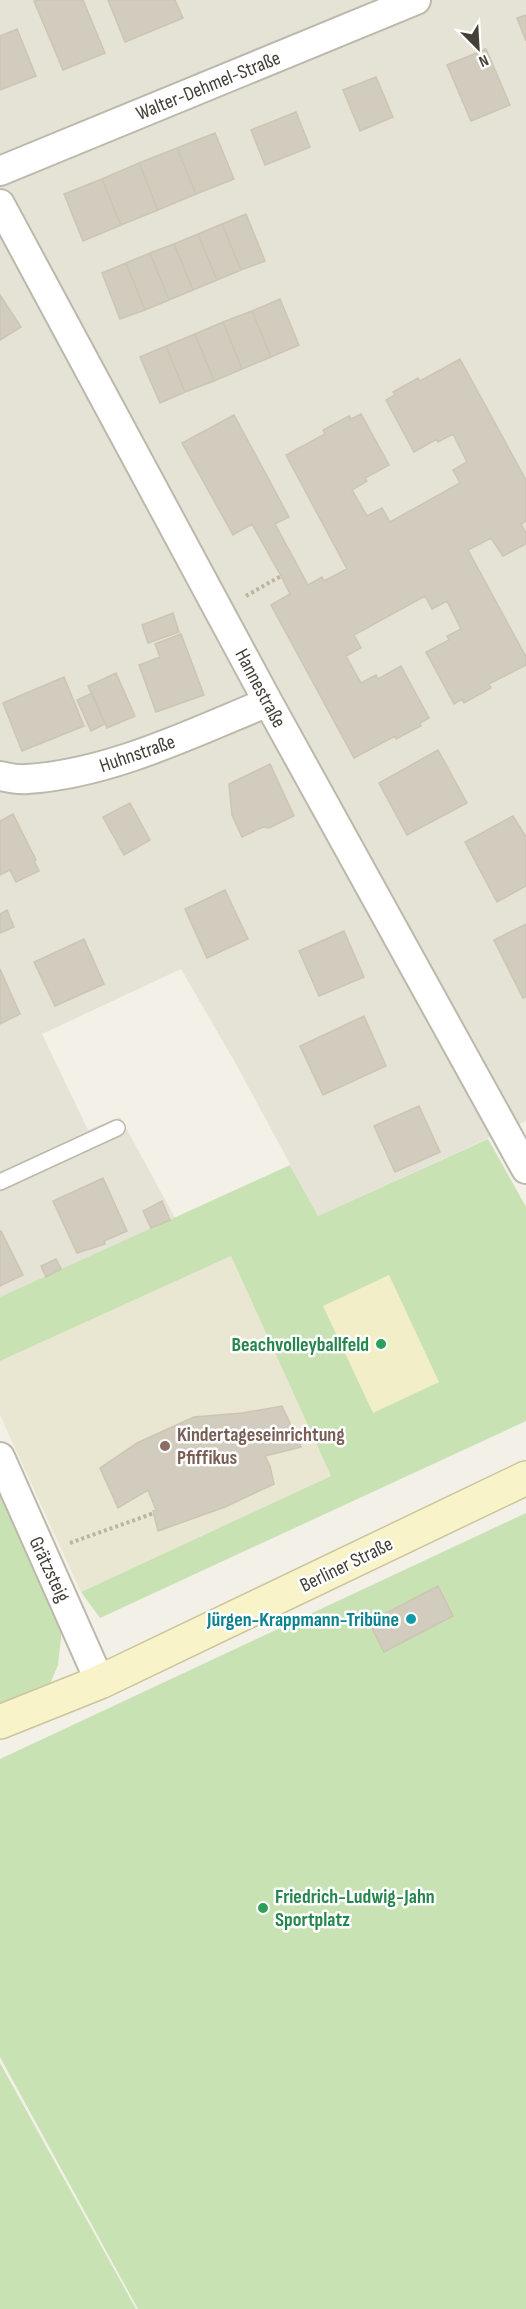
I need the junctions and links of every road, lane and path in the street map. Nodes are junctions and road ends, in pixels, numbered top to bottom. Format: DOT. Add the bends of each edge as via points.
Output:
graph roads {
  1 [pos="416,0"];
  2 [pos="0,171"];
  3 [pos="0,204"];
  4 [pos="281,576"];
  5 [pos="220,611"];
  6 [pos="268,702"];
  7 [pos="0,776"];
  8 [pos="117,1128"];
  9 [pos="526,1169"];
  10 [pos="0,1182"];
  11 [pos="0,1457"];
  12 [pos="526,1478"];
  13 [pos="154,1513"];
  14 [pos="42,1553"];
  15 [pos="100,1682"];
  16 [pos="0,1722"];
  1 -- 2 [label="street, Walter-Dehmel-Straße"];
  3 -- 5 [label="street, Hannestraße"];
  4 -- 5 [label="path"];
  5 -- 6 [label="street, Hannestraße"];
  6 -- 7 [label="street, Huhnstraße" via="98,766 25,780"];
  6 -- 9 [label="street, Hannestraße"];
  8 -- 10 [label="lane"];
  11 -- 14 [label="street, Grätzsteig"];
  12 -- 15 [label="street, Berliner Straße"];
  13 -- 14 [label="path"];
  14 -- 15 [label="street, Grätzsteig"];
  15 -- 16 [label="street, Berliner Straße"];
}
